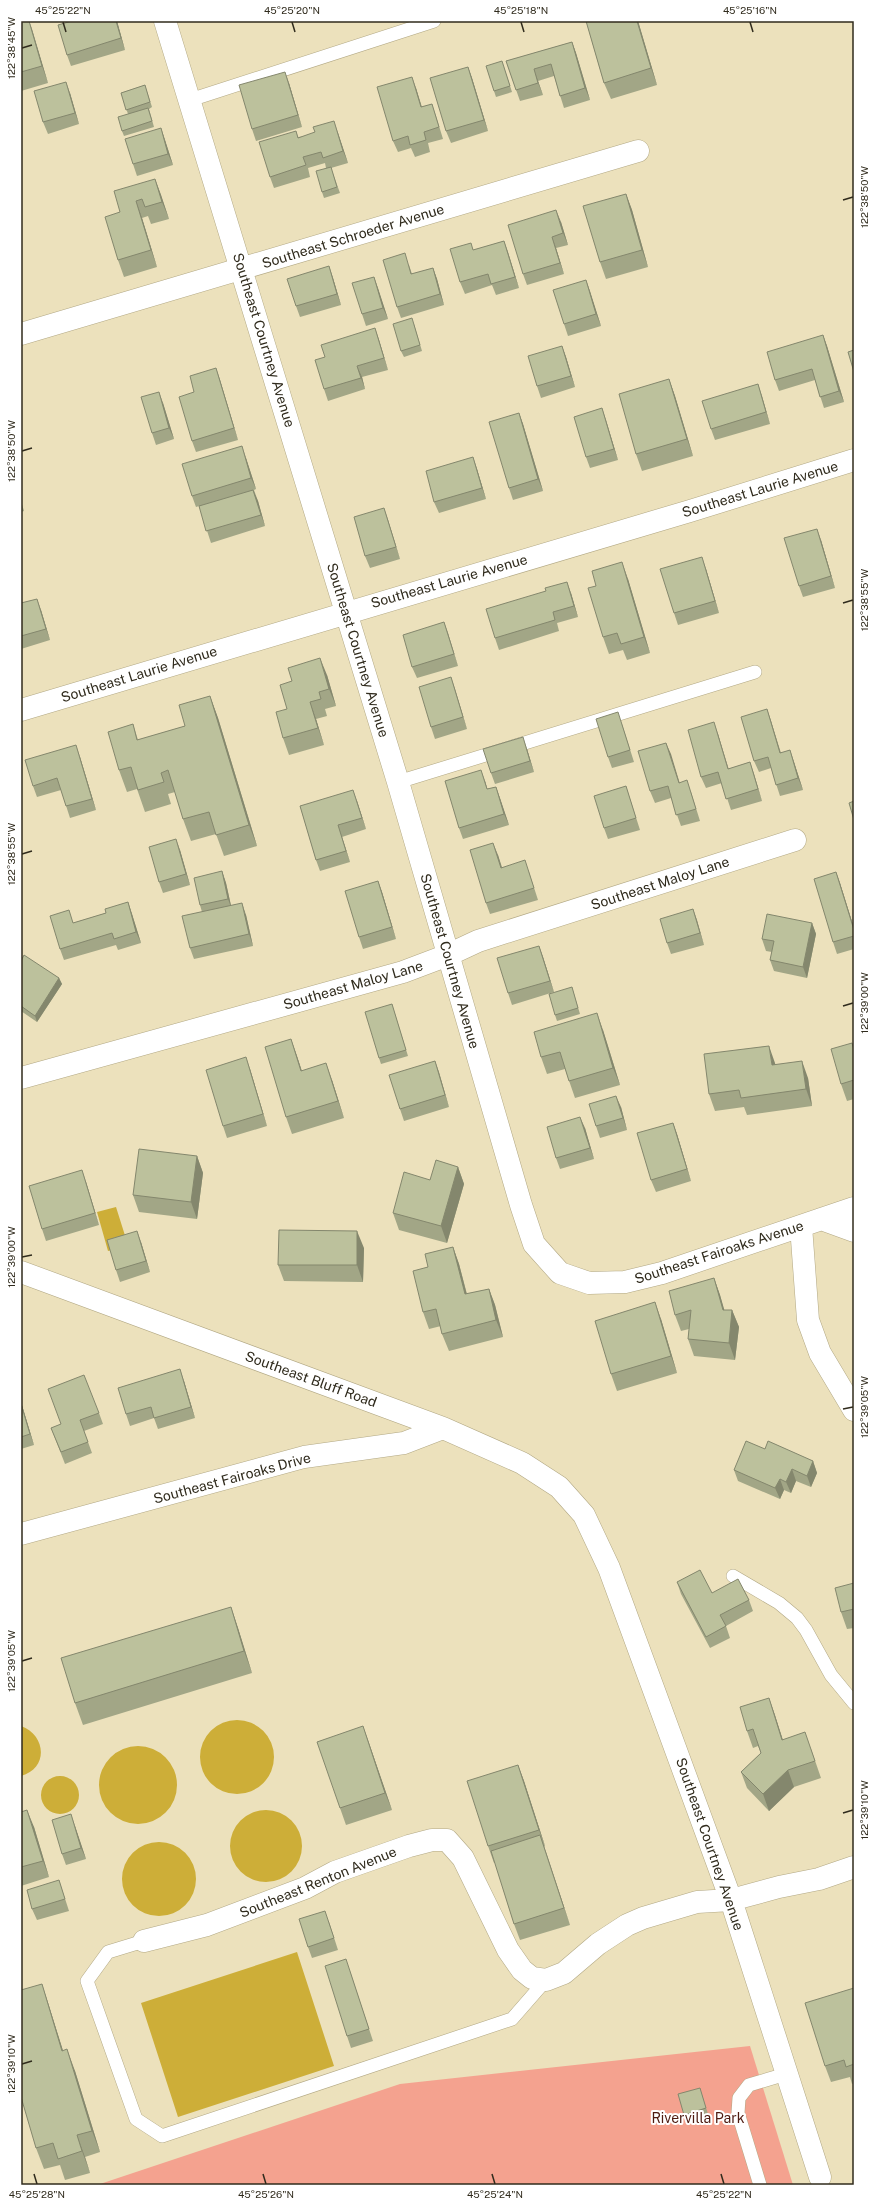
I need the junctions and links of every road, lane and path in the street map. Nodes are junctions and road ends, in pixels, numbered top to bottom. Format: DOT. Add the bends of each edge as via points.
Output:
graph roads {
  1 [pos="165,21"];
  2 [pos="434,21"];
  3 [pos="190,100"];
  4 [pos="638,151"];
  5 [pos="242,269"];
  6 [pos="21,334"];
  7 [pos="854,460"];
  8 [pos="346,612"];
  9 [pos="755,672"];
  10 [pos="21,710"];
  11 [pos="398,782"];
  12 [pos="794,840"];
  13 [pos="448,955"];
  14 [pos="21,1078"];
  15 [pos="854,1208"];
  16 [pos="811,1223"];
  17 [pos="854,1231"];
  18 [pos="21,1272"];
  19 [pos="560,1273"];
  20 [pos="854,1410"];
  21 [pos="443,1428"];
  22 [pos="584,1516"];
  23 [pos="21,1534"];
  24 [pos="733,1576"];
  25 [pos="854,1703"];
  26 [pos="854,1867"];
  27 [pos="731,1900"];
  28 [pos="144,1941"];
  29 [pos="546,1980"];
  30 [pos="786,2074"];
  31 [pos="819,2181"];
  32 [pos="760,2185"];
  1 -- 3 [label="street, Southeast Courtney Avenue"];
  2 -- 3 [label="lane"];
  3 -- 5 [label="street, Southeast Courtney Avenue"];
  4 -- 5 [label="street, Southeast Schroeder Avenue"];
  5 -- 6 [label="street, Southeast Schroeder Avenue"];
  5 -- 8 [label="street, Southeast Courtney Avenue"];
  7 -- 8 [label="street, Southeast Laurie Avenue"];
  8 -- 10 [label="street, Southeast Laurie Avenue"];
  8 -- 11 [label="street, Southeast Courtney Avenue"];
  9 -- 11 [label="lane"];
  11 -- 13 [label="street, Southeast Courtney Avenue"];
  12 -- 13 [label="street, Southeast Maloy Lane" via="478,941"];
  13 -- 14 [label="street, Southeast Maloy Lane" via="403,972"];
  13 -- 19 [label="street, Southeast Courtney Avenue" via="534,1244"];
  15 -- 16 [label="street, Southeast Fairoaks Avenue"];
  16 -- 17 [label="street"];
  16 -- 19 [label="street, Southeast Fairoaks Avenue" via="624,1282 589,1284"];
  16 -- 20 [label="street" via="808,1320 820,1353"];
  18 -- 21 [label="street, Southeast Bluff Road"];
  21 -- 22 [label="street, Southeast Bluff Road" via="522,1463 559,1487"];
  21 -- 23 [label="street, Southeast Fairoaks Drive" via="404,1443 304,1457"];
  22 -- 27 [label="street, Southeast Courtney Avenue" via="609,1568"];
  24 -- 25 [label="lane" via="779,1603 797,1618 831,1675"];
  26 -- 27 [label="street" via="820,1879"];
  27 -- 29 [label="street" via="697,1902 632,1923 598,1944 564,1972"];
  27 -- 30 [label="street, Southeast Courtney Avenue"];
  28 -- 29 [label="street, Southeast Renton Avenue" via="207,1925 305,1888 335,1872 409,1846 432,1840 447,1840 463,1858 508,1950 522,1970 532,1978"];
  28 -- 29 [label="lane" via="108,1952 86,1981 136,2118 162,2136 512,2019"];
  30 -- 31 [label="street, Southeast Courtney Avenue"];
  30 -- 32 [label="lane" via="749,2085 739,2098 738,2114"];
}
